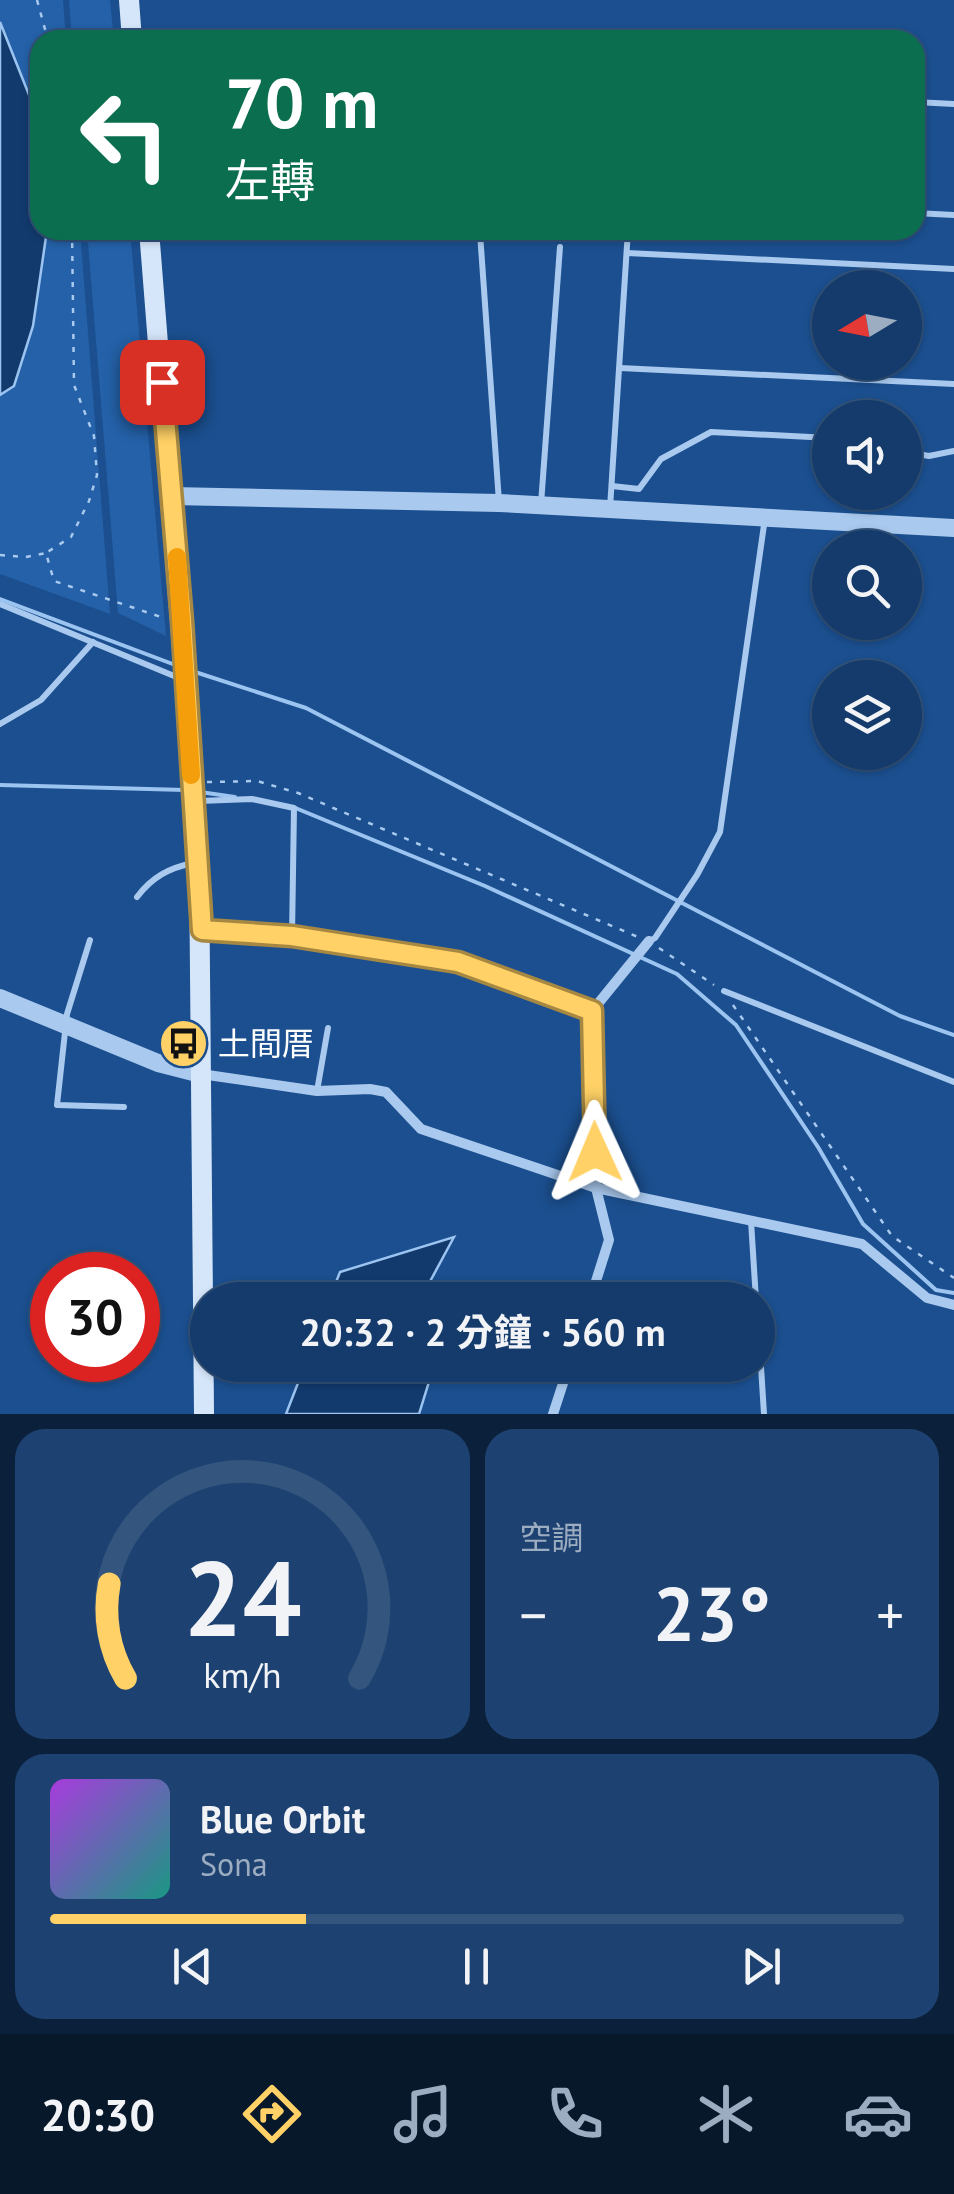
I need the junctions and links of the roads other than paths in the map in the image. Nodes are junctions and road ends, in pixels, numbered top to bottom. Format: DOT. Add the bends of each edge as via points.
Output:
graph roads {
  1 [pos="129,0"];
  2 [pos="131,30"];
  3 [pos="925,103"];
  4 [pos="954,104"];
  5 [pos="925,214"];
  6 [pos="954,215"];
  7 [pos="149,240"];
  8 [pos="480,240"];
  9 [pos="628,240"];
  10 [pos="560,246"];
  11 [pos="627,253"];
  12 [pos="954,269"];
  13 [pos="620,368"];
  14 [pos="954,384"];
  15 [pos="812,437"];
  16 [pos="954,451"];
  17 [pos="922,455"];
  18 [pos="612,486"];
  19 [pos="172,496"];
  20 [pos="499,503"];
  21 [pos="541,505"];
  22 [pos="610,509"];
  23 [pos="765,517"];
  24 [pos="954,528"];
  25 [pos="0,604"];
  26 [pos="92,642"];
  27 [pos="185,680"];
  28 [pos="0,724"];
  29 [pos="193,801"];
  30 [pos="199,862"];
  31 [pos="137,897"];
  32 [pos="202,930"];
  33 [pos="292,936"];
  34 [pos="90,940"];
  35 [pos="648,941"];
  36 [pos="724,991"];
  37 [pos="0,998"];
  38 [pos="592,1011"];
  39 [pos="67,1026"];
  40 [pos="328,1028"];
  41 [pos="202,1074"];
  42 [pos="954,1082"];
  43 [pos="317,1091"];
  44 [pos="124,1107"];
  45 [pos="596,1188"];
  46 [pos="751,1220"];
  47 [pos="596,1282"];
  48 [pos="755,1282"];
  49 [pos="954,1305"];
  50 [pos="563,1382"];
  51 [pos="762,1382"];
  52 [pos="204,1414"];
  53 [pos="553,1414"];
  54 [pos="764,1414"];
  1 -- 2 [label="main road"];
  3 -- 4 [label="lane"];
  5 -- 6 [label="lane"];
  7 -- 19 [label="main road"];
  8 -- 20 [label="lane"];
  9 -- 11 [label="lane"];
  10 -- 21 [label="lane"];
  11 -- 12 [label="lane"];
  11 -- 13 [label="lane"];
  13 -- 14 [label="lane"];
  13 -- 18 [label="lane"];
  15 -- 18 [label="lane" via="711,432 661,459 639,489"];
  16 -- 17 [label="lane"];
  18 -- 22 [label="lane"];
  19 -- 20 [label="street"];
  19 -- 27 [label="main road"];
  20 -- 21 [label="street"];
  21 -- 22 [label="street"];
  22 -- 23 [label="street"];
  23 -- 24 [label="street"];
  23 -- 35 [label="lane" via="720,832"];
  25 -- 26 [label="lane"];
  26 -- 27 [label="lane"];
  26 -- 28 [label="lane" via="41,700"];
  27 -- 29 [label="main road"];
  29 -- 30 [label="main road"];
  29 -- 33 [label="lane" via="252,799 294,808"];
  30 -- 31 [label="lane" via="148,881"];
  30 -- 32 [label="main road"];
  32 -- 33 [label="lane"];
  32 -- 41 [label="main road"];
  33 -- 38 [label="lane" via="458,962"];
  34 -- 39 [label="lane"];
  35 -- 38 [label="street"];
  36 -- 42 [label="lane"];
  37 -- 39 [label="street"];
  38 -- 45 [label="street"];
  39 -- 41 [label="street" via="158,1064"];
  39 -- 44 [label="lane" via="56,1105"];
  40 -- 43 [label="lane"];
  41 -- 43 [label="street"];
  41 -- 52 [label="main road"];
  43 -- 45 [label="street" via="386,1092 420,1130"];
  45 -- 46 [label="street"];
  45 -- 47 [label="street" via="609,1240"];
  46 -- 48 [label="lane"];
  46 -- 49 [label="street" via="862,1244 927,1298"];
  50 -- 53 [label="street"];
  51 -- 54 [label="lane"];
}
